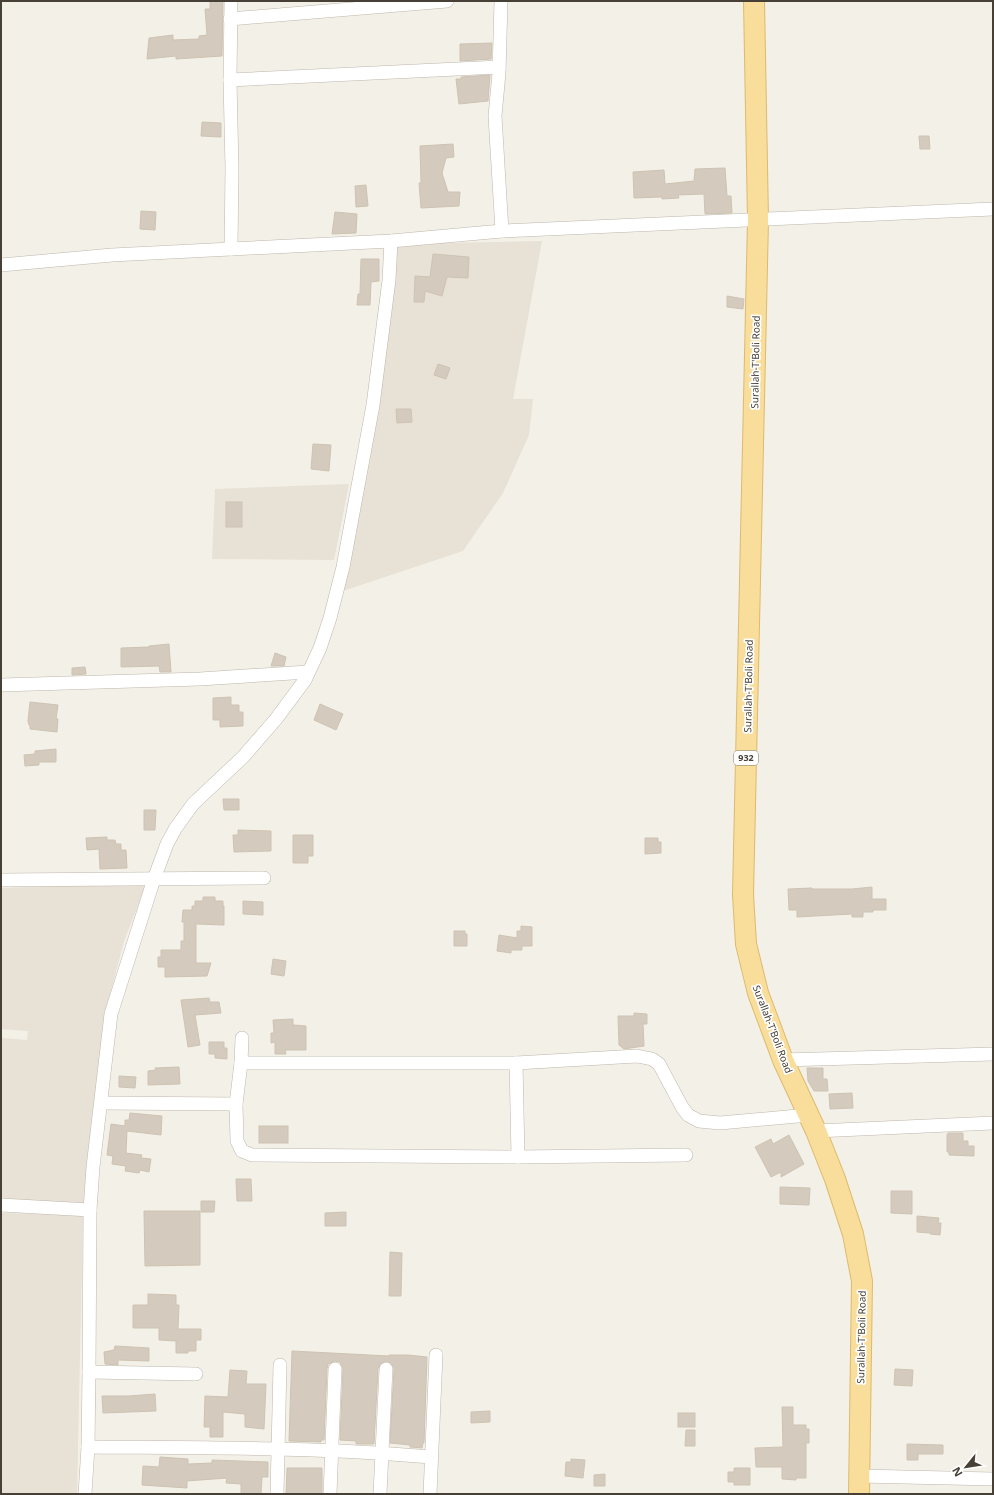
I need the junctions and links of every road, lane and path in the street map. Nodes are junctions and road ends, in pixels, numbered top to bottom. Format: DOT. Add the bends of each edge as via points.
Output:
graph roads {
  1 [pos="231,1"];
  2 [pos="447,1"];
  3 [pos="500,1"];
  4 [pos="754,1"];
  5 [pos="230,19"];
  6 [pos="499,67"];
  7 [pos="230,80"];
  8 [pos="993,209"];
  9 [pos="758,220"];
  10 [pos="502,231"];
  11 [pos="391,241"];
  12 [pos="231,249"];
  13 [pos="1,266"];
  14 [pos="308,672"];
  15 [pos="1,685"];
  16 [pos="264,878"];
  17 [pos="154,879"];
  18 [pos="1,880"];
  19 [pos="242,1038"];
  20 [pos="993,1054"];
  21 [pos="783,1060"];
  22 [pos="241,1063"];
  23 [pos="516,1063"];
  24 [pos="101,1103"];
  25 [pos="236,1104"];
  26 [pos="812,1123"];
  27 [pos="993,1123"];
  28 [pos="686,1155"];
  29 [pos="518,1157"];
  30 [pos="1,1205"];
  31 [pos="90,1210"];
  32 [pos="436,1355"];
  33 [pos="280,1365"];
  34 [pos="335,1369"];
  35 [pos="386,1369"];
  36 [pos="89,1372"];
  37 [pos="196,1374"];
  38 [pos="88,1447"];
  39 [pos="278,1448"];
  40 [pos="331,1450"];
  41 [pos="381,1452"];
  42 [pos="431,1457"];
  43 [pos="993,1479"];
  44 [pos="859,1485"];
  45 [pos="85,1494"];
  46 [pos="276,1494"];
  47 [pos="330,1494"];
  48 [pos="380,1494"];
  49 [pos="430,1494"];
  1 -- 5 [label="street"];
  2 -- 5 [label="street"];
  3 -- 6 [label="street"];
  4 -- 9 [label="main road, Surallah-T'Boli Road / 932"];
  5 -- 7 [label="street"];
  6 -- 7 [label="street"];
  6 -- 10 [label="street" via="495,116"];
  7 -- 12 [label="street"];
  8 -- 9 [label="street"];
  9 -- 10 [label="street"];
  9 -- 21 [label="main road, Surallah-T'Boli Road / 932" via="743,895 746,944 758,993"];
  10 -- 11 [label="street"];
  11 -- 12 [label="street"];
  11 -- 14 [label="street" via="389,280 373,405 344,560 328,626"];
  12 -- 13 [label="street" via="112,255"];
  14 -- 15 [label="street" via="154,681"];
  14 -- 17 [label="street" via="305,680 276,719 184,815 167,844"];
  16 -- 17 [label="street"];
  17 -- 18 [label="street"];
  17 -- 24 [label="street" via="111,1014"];
  19 -- 22 [label="street"];
  20 -- 21 [label="street"];
  21 -- 26 [label="main road, Surallah-T'Boli Road / 932"];
  22 -- 23 [label="street"];
  22 -- 25 [label="street"];
  23 -- 26 [label="street" via="646,1057 660,1064 682,1107 688,1115 699,1121"];
  23 -- 29 [label="street"];
  24 -- 25 [label="street"];
  24 -- 31 [label="street"];
  25 -- 29 [label="street" via="237,1140 242,1150 252,1155"];
  26 -- 27 [label="street"];
  26 -- 44 [label="main road, Surallah-T'Boli Road / 932" via="835,1179 853,1234 862,1281"];
  28 -- 29 [label="street"];
  30 -- 31 [label="street"];
  31 -- 36 [label="street"];
  32 -- 42 [label="street"];
  33 -- 39 [label="street"];
  34 -- 40 [label="street"];
  35 -- 41 [label="street"];
  36 -- 37 [label="street"];
  36 -- 38 [label="street"];
  38 -- 39 [label="street"];
  38 -- 45 [label="street"];
  39 -- 40 [label="street"];
  39 -- 46 [label="street"];
  40 -- 41 [label="street"];
  40 -- 47 [label="street"];
  41 -- 42 [label="street"];
  41 -- 48 [label="street"];
  42 -- 49 [label="street"];
  43 -- 44 [label="street"];
}
